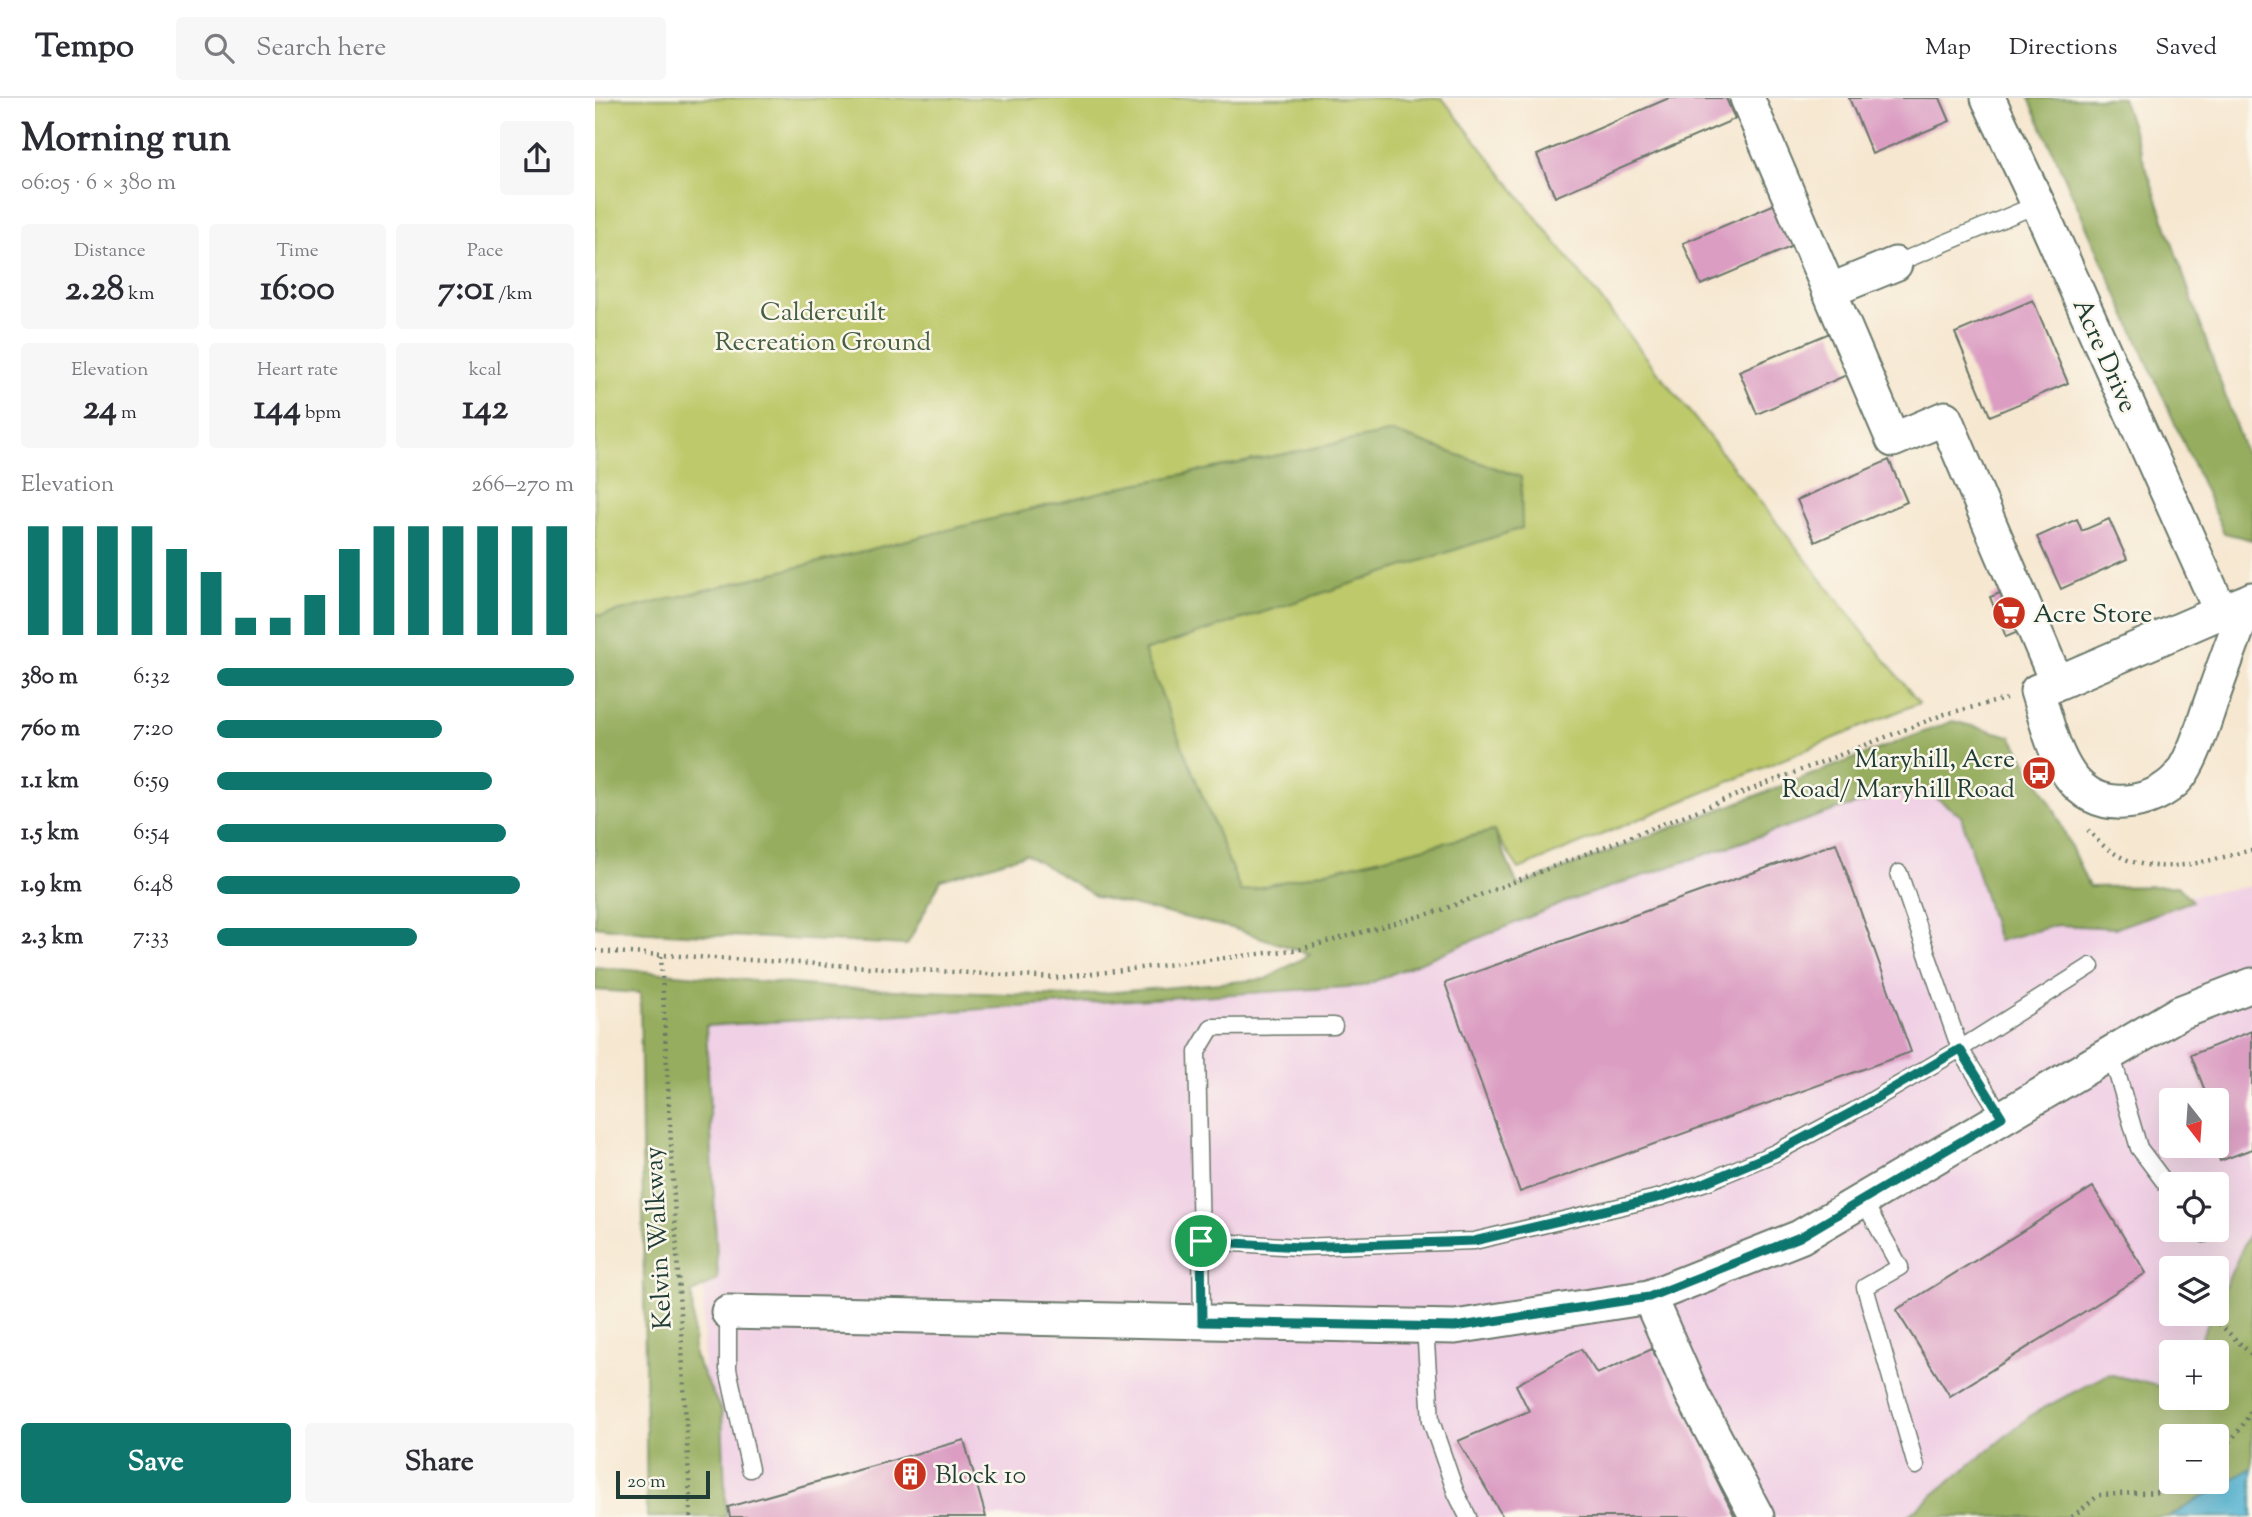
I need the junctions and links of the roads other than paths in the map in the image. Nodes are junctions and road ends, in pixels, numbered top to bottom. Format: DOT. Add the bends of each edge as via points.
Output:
graph roads {
  1 [pos="1747,98"];
  2 [pos="1988,98"];
  3 [pos="2038,204"];
  4 [pos="1895,264"];
  5 [pos="1829,291"];
  6 [pos="2240,604"];
  7 [pos="2047,687"];
  8 [pos="1899,873"];
  9 [pos="2091,966"];
  10 [pos="2252,985"];
  11 [pos="1334,1026"];
  12 [pos="1960,1049"];
  13 [pos="2111,1052"];
  14 [pos="2002,1117"];
  15 [pos="2159,1175"];
  16 [pos="1863,1200"];
  17 [pos="1201,1241"];
  18 [pos="1649,1297"];
  19 [pos="728,1312"];
  20 [pos="1202,1322"];
  21 [pos="1425,1327"];
  22 [pos="1916,1466"];
  23 [pos="750,1469"];
  24 [pos="1468,1517"];
  25 [pos="1757,1517"];
  1 -- 5 [label="street"];
  2 -- 3 [label="street, Acre Drive"];
  3 -- 4 [label="lane"];
  3 -- 6 [label="street, Acre Drive"];
  4 -- 5 [label="street"];
  5 -- 7 [label="street" via="1893,440 1945,418"];
  6 -- 7 [label="street"];
  6 -- 7 [label="street" via="2191,755 2181,774 2162,792 2117,804 2091,796 2068,775 2056,752"];
  8 -- 12 [label="lane"];
  9 -- 12 [label="lane"];
  10 -- 13 [label="street" via="2179,1013"];
  11 -- 17 [label="lane" via="1212,1027 1197,1052"];
  12 -- 14 [label="lane"];
  12 -- 17 [label="lane" via="1775,1153 1661,1197 1474,1241 1299,1247"];
  13 -- 14 [label="street"];
  13 -- 15 [label="lane" via="2139,1148"];
  14 -- 16 [label="street"];
  16 -- 18 [label="street" via="1800,1237"];
  16 -- 22 [label="lane" via="1900,1267 1865,1287"];
  17 -- 20 [label="lane"];
  18 -- 21 [label="street" via="1455,1327"];
  18 -- 25 [label="street" via="1692,1394"];
  19 -- 20 [label="street"];
  19 -- 23 [label="lane" via="728,1369"];
  20 -- 21 [label="street"];
  21 -- 24 [label="lane" via="1431,1421"];
}
